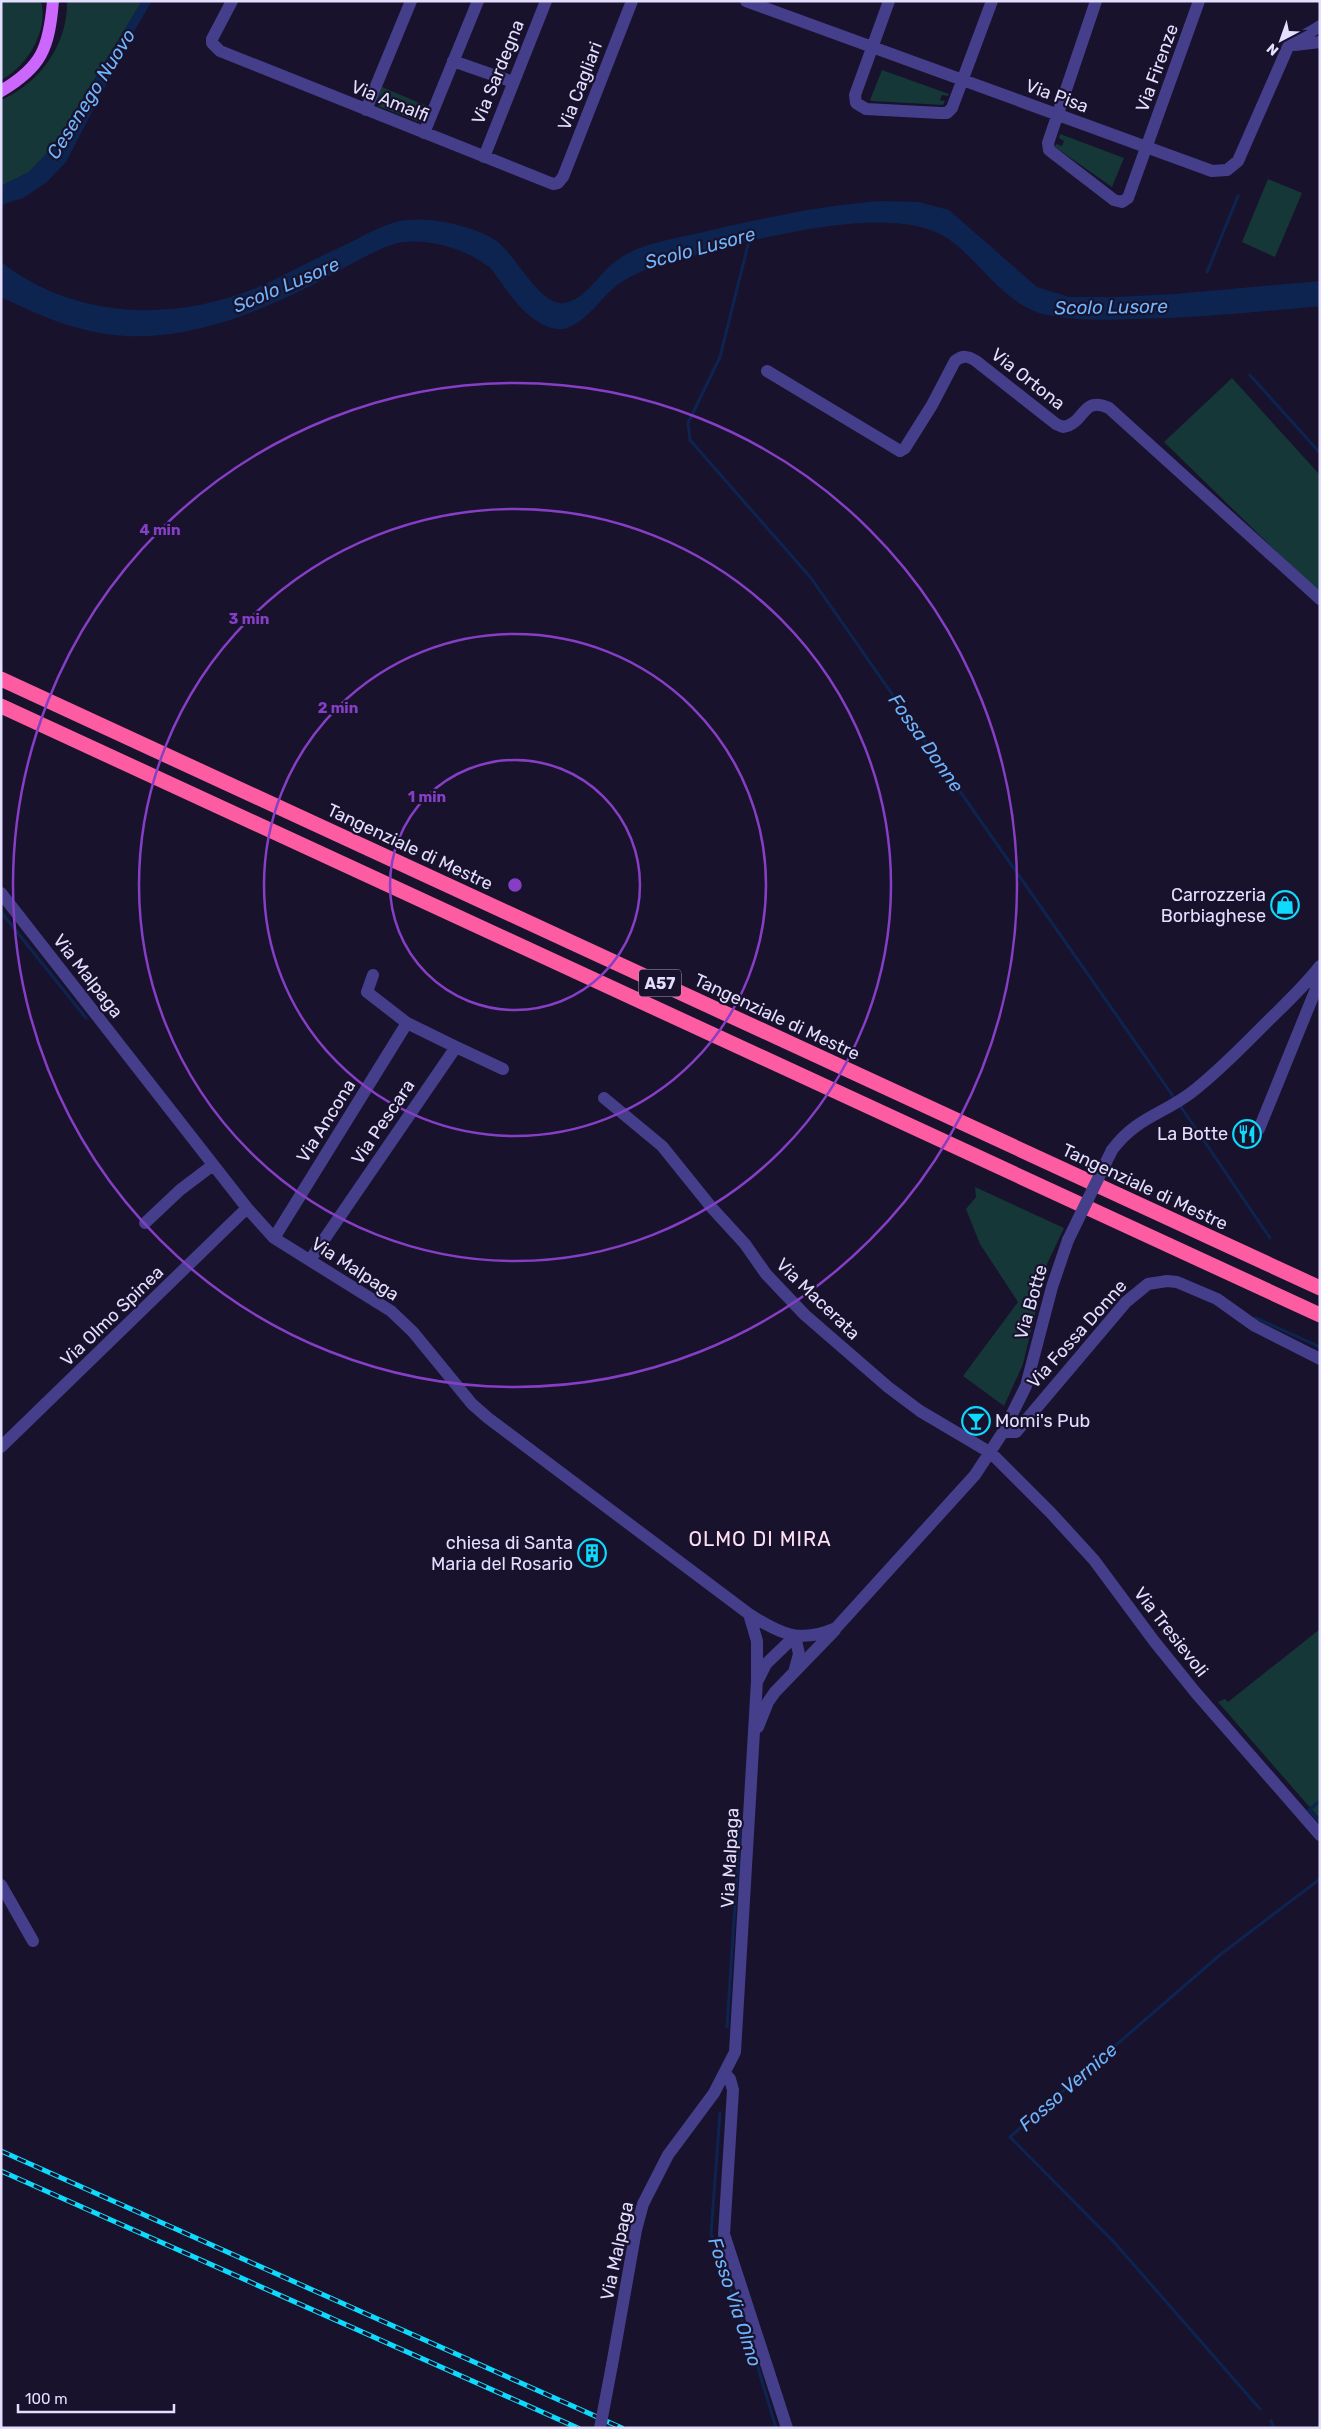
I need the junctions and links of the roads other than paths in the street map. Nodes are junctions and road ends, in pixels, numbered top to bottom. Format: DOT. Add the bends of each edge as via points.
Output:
graph roads {
  1 [pos="53,1"];
  2 [pos="232,1"];
  3 [pos="411,1"];
  4 [pos="478,1"];
  5 [pos="546,1"];
  6 [pos="632,1"];
  7 [pos="746,1"];
  8 [pos="889,1"];
  9 [pos="992,1"];
  10 [pos="1096,1"];
  11 [pos="1199,1"];
  12 [pos="1320,26"];
  13 [pos="1320,42"];
  14 [pos="872,47"];
  15 [pos="1288,47"];
  16 [pos="453,62"];
  17 [pos="964,80"];
  18 [pos="513,82"];
  19 [pos="1,92"];
  20 [pos="366,110"];
  21 [pos="1057,114"];
  22 [pos="424,133"];
  23 [pos="1147,147"];
  24 [pos="484,157"];
  25 [pos="558,183"];
  26 [pos="767,370"];
  27 [pos="1320,598"];
  28 [pos="1,678"];
  29 [pos="1,706"];
  30 [pos="1,894"];
  31 [pos="1320,966"];
  32 [pos="373,975"];
  33 [pos="1311,977"];
  34 [pos="406,1023"];
  35 [pos="456,1047"];
  36 [pos="503,1069"];
  37 [pos="604,1098"];
  38 [pos="1259,1129"];
  39 [pos="213,1165"];
  40 [pos="247,1208"];
  41 [pos="145,1223"];
  42 [pos="274,1238"];
  43 [pos="310,1260"];
  44 [pos="1320,1288"];
  45 [pos="1320,1315"];
  46 [pos="1320,1359"];
  47 [pos="1003,1432"];
  48 [pos="1,1447"];
  49 [pos="991,1453"];
  50 [pos="748,1614"];
  51 [pos="836,1628"];
  52 [pos="795,1636"];
  53 [pos="794,1673"];
  54 [pos="757,1681"];
  55 [pos="755,1734"];
  56 [pos="1320,1835"];
  57 [pos="1,1884"];
  58 [pos="33,1941"];
  59 [pos="725,2073"];
  60 [pos="600,2428"];
  61 [pos="787,2428"];
  1 -- 19 [label="main road" via="45,49 20,80"];
  2 -- 20 [label="street, Via Amalfi" via="214,32 212,43 220,51"];
  3 -- 20 [label="street"];
  4 -- 16 [label="street"];
  5 -- 18 [label="street, Via Sardegna"];
  6 -- 25 [label="street, Via Cagliari"];
  7 -- 14 [label="street, Via Pisa"];
  8 -- 14 [label="street"];
  9 -- 17 [label="street"];
  10 -- 21 [label="street"];
  11 -- 23 [label="street, Via Firenze"];
  12 -- 15 [label="street" via="1293,40"];
  13 -- 15 [label="street"];
  14 -- 17 [label="street, Via Pisa"];
  14 -- 17 [label="street" via="855,95 860,107 947,112 952,108"];
  15 -- 23 [label="street, Via Pisa" via="1233,166 1227,170 1212,171"];
  16 -- 18 [label="street"];
  16 -- 22 [label="street"];
  17 -- 21 [label="street, Via Pisa"];
  18 -- 24 [label="street, Via Sardegna"];
  20 -- 22 [label="street, Via Amalfi"];
  21 -- 23 [label="street, Via Pisa"];
  21 -- 23 [label="street, Via Firenze" via="1048,143 1050,150 1114,200 1122,202 1128,198"];
  22 -- 24 [label="street, Via Amalfi"];
  24 -- 25 [label="street, Via Amalfi" via="546,182"];
  26 -- 27 [label="street, Via Ortona" via="900,451 905,448 955,361 961,356 976,361 1063,427 1069,426 1088,407 1102,405"];
  28 -- 44 [label="highway, Tangenziale di Mestre / A57"];
  29 -- 45 [label="highway, A57"];
  30 -- 39 [label="street, Via Malpaga"];
  31 -- 33 [label="street, Via Botte"];
  32 -- 34 [label="street" via="367,992"];
  33 -- 38 [label="street" via="1316,982 1316,989"];
  33 -- 47 [label="street, Via Botte, bridge" via="1240,1049 1178,1101 1135,1126 1112,1150 1068,1240 1026,1386"];
  34 -- 35 [label="street"];
  34 -- 42 [label="street, Via Ancona"];
  35 -- 36 [label="street"];
  35 -- 43 [label="street, Via Pescara"];
  37 -- 49 [label="street, Via Macerata" via="662,1146 740,1238 766,1274 805,1315 920,1411"];
  39 -- 40 [label="street, Via Malpaga"];
  39 -- 41 [label="street"];
  40 -- 42 [label="street, Via Malpaga"];
  40 -- 48 [label="street, Via Olmo Spinea"];
  42 -- 43 [label="street, Via Malpaga"];
  43 -- 50 [label="street, Via Malpaga" via="390,1311 413,1332 472,1404 488,1418"];
  46 -- 47 [label="street, Via Fossa Donne" via="1255,1326 1217,1299 1176,1282 1148,1284 1126,1302 1020,1428 1016,1432"];
  47 -- 49 [label="street, Via Botte"];
  49 -- 51 [label="street, Via Botte"];
  49 -- 56 [label="street, Via Tresievoli" via="1094,1560 1166,1656"];
  50 -- 52 [label="street, Via Malpaga" via="780,1633"];
  50 -- 54 [label="street, Via Malpaga" via="757,1640"];
  51 -- 52 [label="street, Via Botte" via="809,1637"];
  51 -- 53 [label="street, Via Malpaga"];
  52 -- 53 [label="street" via="800,1654"];
  52 -- 54 [label="street, Via Malpaga" via="766,1664"];
  53 -- 55 [label="street, Via Malpaga" via="768,1702"];
  54 -- 55 [label="street, Via Malpaga"];
  55 -- 59 [label="street, Via Malpaga" via="735,2052"];
  57 -- 58 [label="street"];
  59 -- 60 [label="street, Via Malpaga, bridge" via="668,2155 643,2204"];
  59 -- 61 [label="street" via="733,2090 724,2234"];
}
